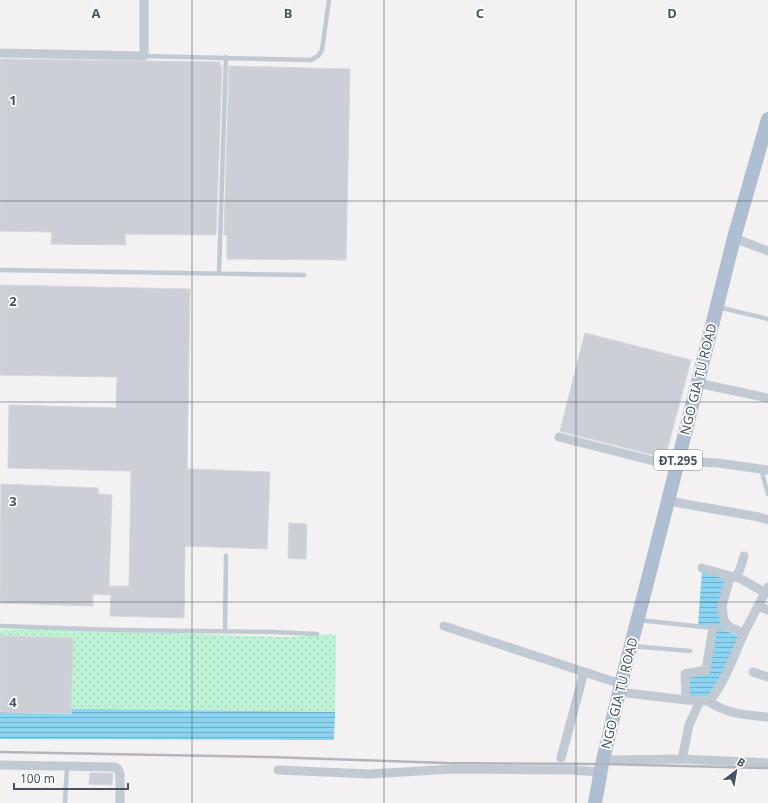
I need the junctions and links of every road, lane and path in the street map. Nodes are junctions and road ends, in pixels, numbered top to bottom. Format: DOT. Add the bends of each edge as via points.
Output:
graph roads {
  1 [pos="144,0"];
  2 [pos="329,0"];
  3 [pos="0,53"];
  4 [pos="144,56"];
  5 [pos="226,57"];
  6 [pos="768,119"];
  7 [pos="734,238"];
  8 [pos="768,251"];
  9 [pos="0,270"];
  10 [pos="219,273"];
  11 [pos="304,275"];
  12 [pos="716,306"];
  13 [pos="768,319"];
  14 [pos="697,383"];
  15 [pos="768,398"];
  16 [pos="559,437"];
  17 [pos="678,464"];
  18 [pos="765,469"];
  19 [pos="768,494"];
  20 [pos="668,501"];
  21 [pos="768,520"];
  22 [pos="226,556"];
  23 [pos="744,556"];
  24 [pos="702,568"];
  25 [pos="733,577"];
  26 [pos="766,590"];
  27 [pos="758,606"];
  28 [pos="768,610"];
  29 [pos="637,620"];
  30 [pos="0,626"];
  31 [pos="444,626"];
  32 [pos="713,628"];
  33 [pos="731,628"];
  34 [pos="225,632"];
  35 [pos="744,633"];
  36 [pos="317,634"];
  37 [pos="631,646"];
  38 [pos="690,652"];
  39 [pos="584,672"];
  40 [pos="753,672"];
  41 [pos="768,677"];
  42 [pos="620,688"];
  43 [pos="686,700"];
  44 [pos="704,701"];
  45 [pos="768,717"];
  46 [pos="561,758"];
  47 [pos="682,759"];
  48 [pos="768,763"];
  49 [pos="0,765"];
  50 [pos="67,766"];
  51 [pos="602,766"];
  52 [pos="278,770"];
  53 [pos="65,803"];
  54 [pos="120,803"];
  55 [pos="595,803"];
  1 -- 4 [label="street"];
  2 -- 5 [label="lane" via="322,50 311,60"];
  3 -- 4 [label="street"];
  4 -- 5 [label="lane"];
  5 -- 10 [label="lane"];
  6 -- 7 [label="main road, NGO GIA TU ROAD / ĐT.295"];
  7 -- 8 [label="street"];
  7 -- 12 [label="main road, NGO GIA TU ROAD / ĐT.295"];
  9 -- 10 [label="lane"];
  10 -- 11 [label="lane"];
  12 -- 13 [label="lane"];
  12 -- 14 [label="main road, NGO GIA TU ROAD / ĐT.295"];
  14 -- 15 [label="street"];
  14 -- 17 [label="main road, NGO GIA TU ROAD / ĐT.295"];
  16 -- 17 [label="street"];
  17 -- 18 [label="street" via="718,464"];
  17 -- 20 [label="main road, NGO GIA TU ROAD / ĐT.295"];
  18 -- 19 [label="lane"];
  20 -- 21 [label="street"];
  20 -- 29 [label="main road, NGO GIA TU ROAD / ĐT.295"];
  22 -- 34 [label="lane"];
  23 -- 25 [label="street" via="740,569"];
  24 -- 25 [label="street"];
  25 -- 26 [label="street"];
  25 -- 33 [label="street" via="722,606 724,621"];
  26 -- 27 [label="street"];
  27 -- 28 [label="street"];
  27 -- 35 [label="street"];
  29 -- 32 [label="lane"];
  29 -- 37 [label="main road, NGO GIA TU ROAD / ĐT.295"];
  30 -- 34 [label="lane"];
  31 -- 39 [label="street"];
  32 -- 33 [label="lane"];
  32 -- 43 [label="street" via="706,670 685,674"];
  33 -- 35 [label="street"];
  34 -- 36 [label="lane"];
  35 -- 44 [label="street" via="714,694"];
  37 -- 38 [label="lane"];
  37 -- 42 [label="main road, NGO GIA TU ROAD / ĐT.295"];
  39 -- 42 [label="street"];
  39 -- 46 [label="street"];
  40 -- 41 [label="street"];
  42 -- 43 [label="street"];
  42 -- 51 [label="main road, NGO GIA TU ROAD / ĐT.295"];
  43 -- 44 [label="street"];
  44 -- 45 [label="street" via="730,712"];
  44 -- 47 [label="street" via="689,726"];
  47 -- 48 [label="street"];
  47 -- 51 [label="street"];
  49 -- 50 [label="street"];
  50 -- 53 [label="lane"];
  50 -- 54 [label="street" via="117,768 120,774"];
  51 -- 52 [label="street" via="570,770 453,769 370,774"];
  51 -- 55 [label="main road, NGO GIA TU ROAD / ĐT.295"];
}
